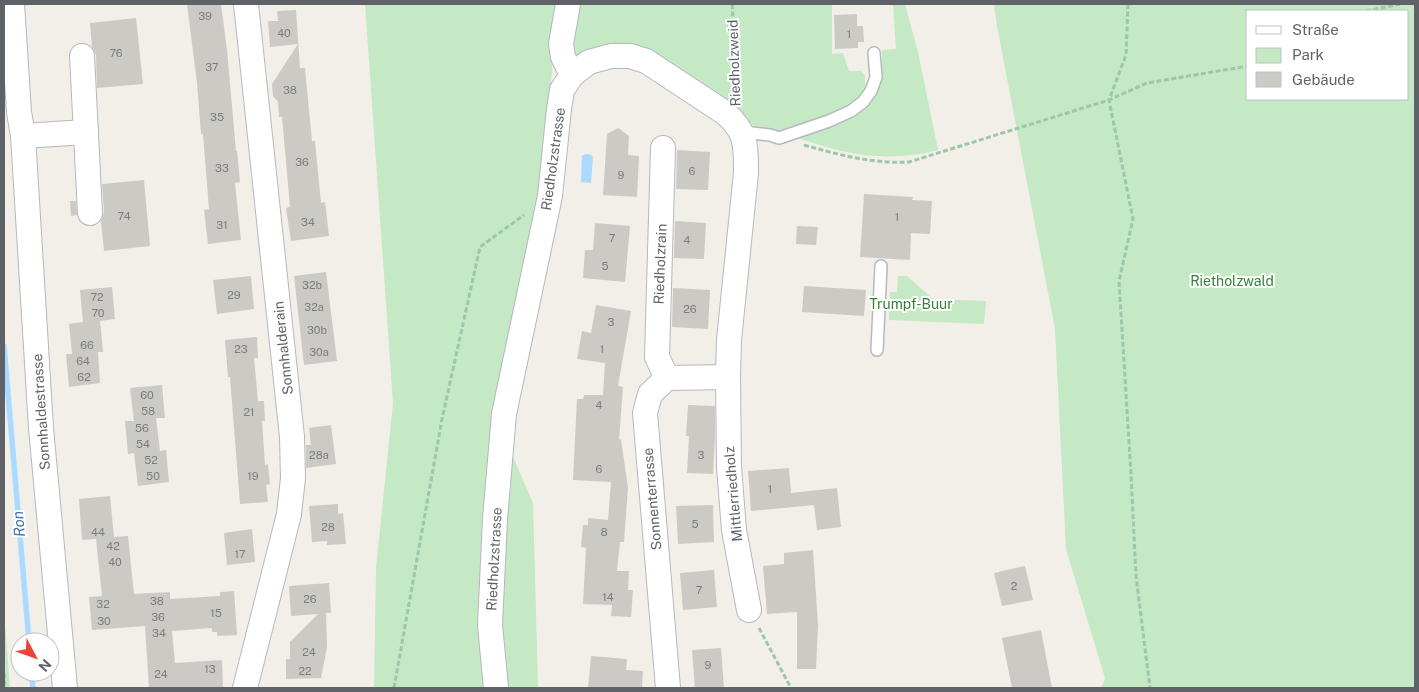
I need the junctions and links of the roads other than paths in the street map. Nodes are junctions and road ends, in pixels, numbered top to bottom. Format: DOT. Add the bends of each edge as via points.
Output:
graph roads {
  1 [pos="12,4"];
  2 [pos="246,4"];
  3 [pos="568,4"];
  4 [pos="874,53"];
  5 [pos="82,56"];
  6 [pos="572,75"];
  7 [pos="739,127"];
  8 [pos="86,132"];
  9 [pos="23,136"];
  10 [pos="663,148"];
  11 [pos="90,213"];
  12 [pos="881,266"];
  13 [pos="877,350"];
  14 [pos="728,377"];
  15 [pos="667,378"];
  16 [pos="749,610"];
  17 [pos="65,688"];
  18 [pos="245,688"];
  19 [pos="496,688"];
  20 [pos="668,688"];
  1 -- 9 [label="street, Sonnhaldestrasse"];
  2 -- 18 [label="street, Sonnhalderain" via="292,437 293,478 289,514"];
  3 -- 6 [label="street" via="561,44"];
  4 -- 7 [label="lane" via="876,77 871,91 864,102 852,111 780,138"];
  5 -- 8 [label="street"];
  6 -- 7 [label="street, Riedholzstrasse" via="589,62 610,56 630,56 646,61 726,113"];
  6 -- 19 [label="street, Riedholzstrasse" via="562,90 550,196 504,414 490,625"];
  7 -- 14 [label="street" via="746,145 746,173"];
  8 -- 9 [label="street"];
  8 -- 11 [label="street"];
  9 -- 17 [label="street, Sonnhaldestrasse" via="41,428"];
  10 -- 15 [label="street, Riedholzrain" via="657,358"];
  12 -- 13 [label="lane"];
  14 -- 15 [label="street"];
  14 -- 16 [label="street, Mittlerriedholz" via="729,467 734,530"];
  15 -- 20 [label="street, Sonnenterrasse" via="650,394 645,413"];
}
